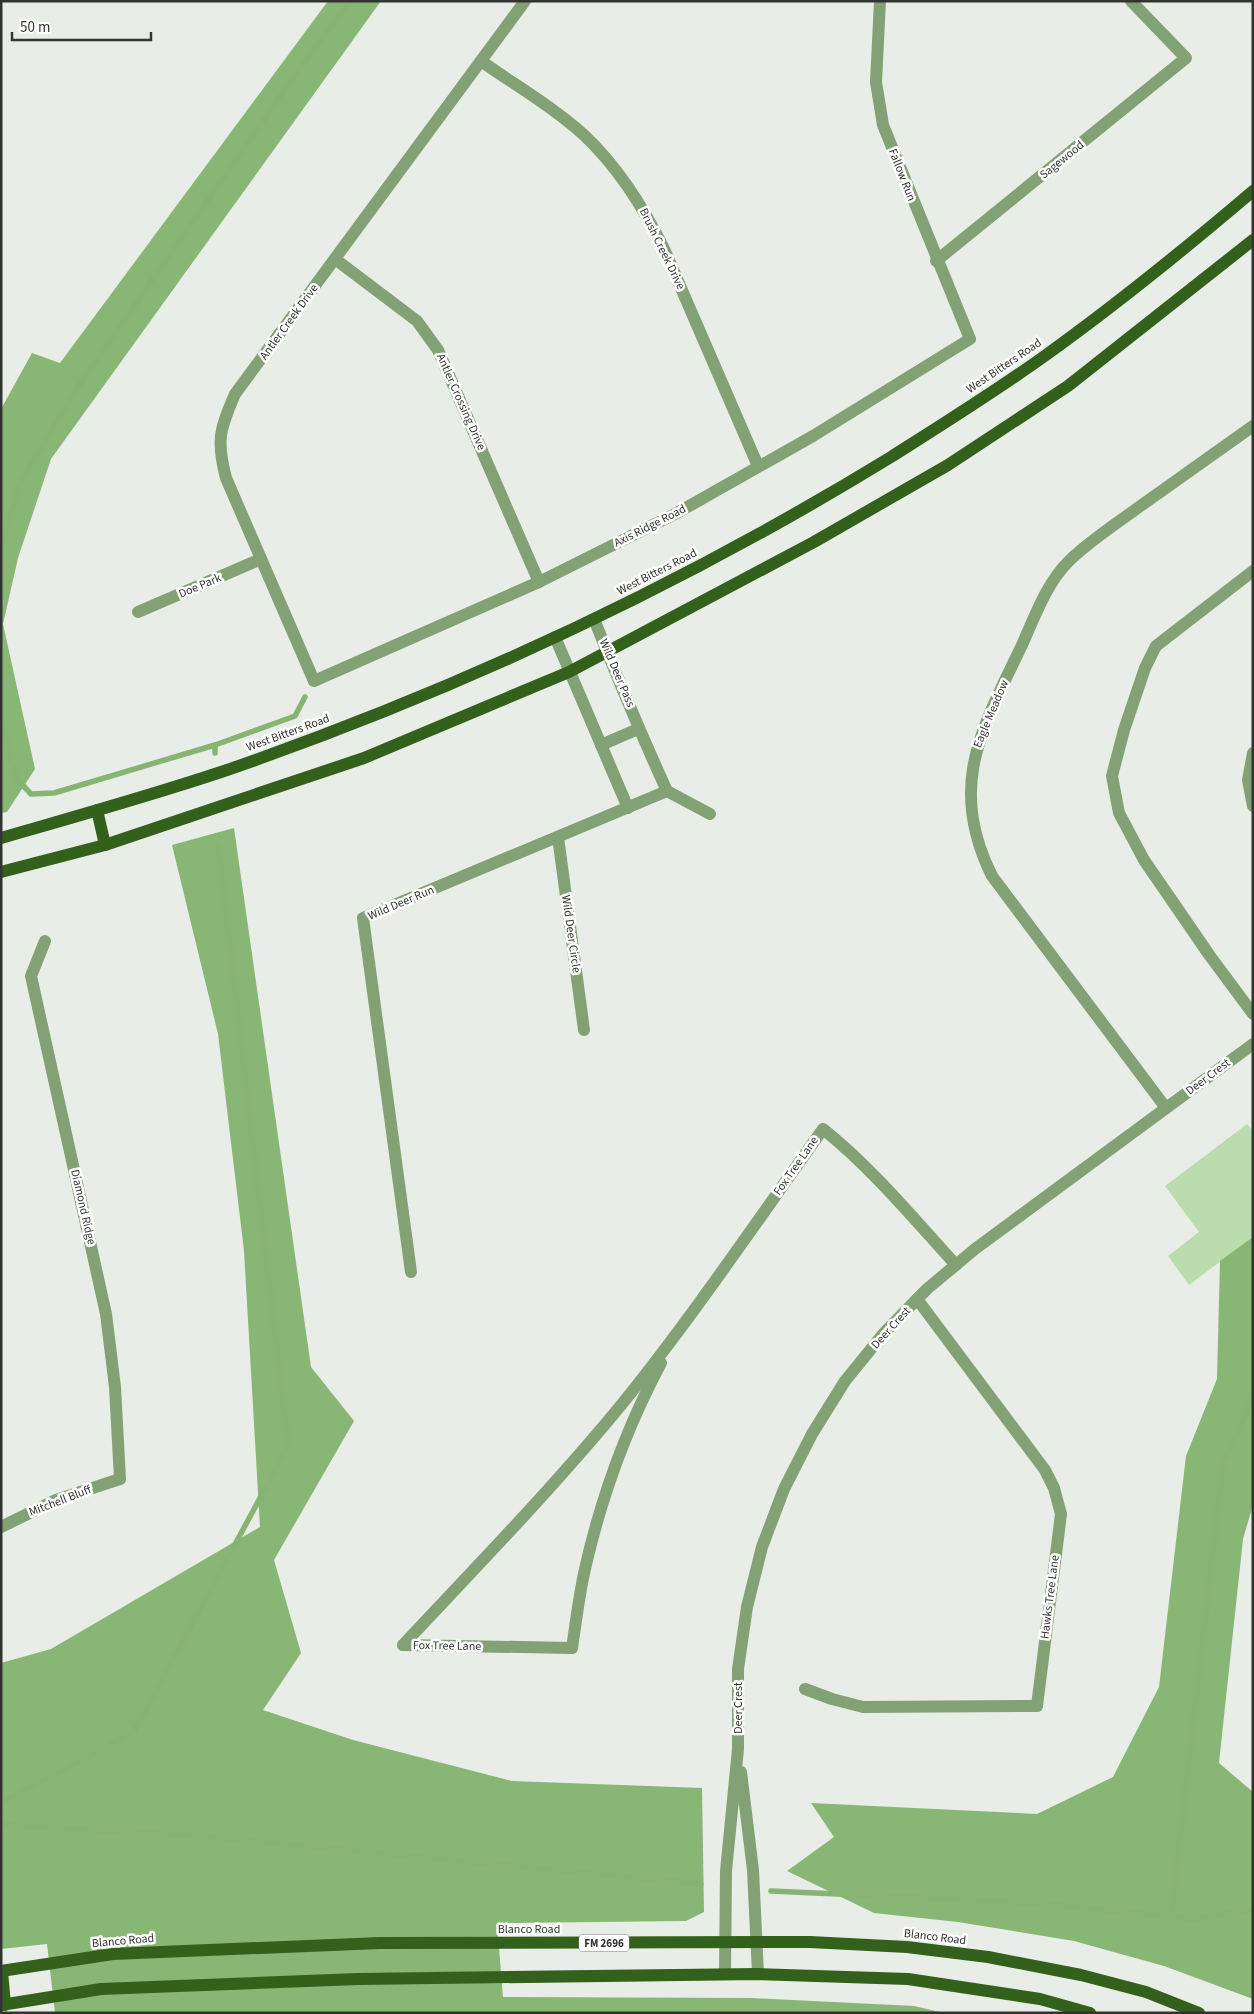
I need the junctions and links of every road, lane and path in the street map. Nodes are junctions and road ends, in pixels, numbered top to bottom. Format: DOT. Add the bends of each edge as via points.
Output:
graph roads {
  1 [pos="525,1"];
  2 [pos="880,1"];
  3 [pos="1131,1"];
  4 [pos="481,61"];
  5 [pos="1253,191"];
  6 [pos="1253,240"];
  7 [pos="335,259"];
  8 [pos="936,261"];
  9 [pos="970,339"];
  10 [pos="1253,426"];
  11 [pos="758,466"];
  12 [pos="261,559"];
  13 [pos="1253,571"];
  14 [pos="539,582"];
  15 [pos="138,612"];
  16 [pos="594,619"];
  17 [pos="555,637"];
  18 [pos="607,652"];
  19 [pos="569,672"];
  20 [pos="314,681"];
  21 [pos="638,728"];
  22 [pos="601,745"];
  23 [pos="1253,753"];
  24 [pos="667,791"];
  25 [pos="1253,806"];
  26 [pos="628,808"];
  27 [pos="97,810"];
  28 [pos="710,814"];
  29 [pos="558,837"];
  30 [pos="1,838"];
  31 [pos="105,845"];
  32 [pos="1,872"];
  33 [pos="45,941"];
  34 [pos="1253,1014"];
  35 [pos="584,1030"];
  36 [pos="1253,1044"];
  37 [pos="1166,1108"];
  38 [pos="956,1265"];
  39 [pos="411,1272"];
  40 [pos="918,1299"];
  41 [pos="677,1334"];
  42 [pos="120,1479"];
  43 [pos="1,1527"];
  44 [pos="805,1689"];
  45 [pos="738,1749"];
  46 [pos="725,1943"];
  47 [pos="757,1943"];
  48 [pos="2,1971"];
  49 [pos="725,1974"];
  50 [pos="758,1974"];
  51 [pos="4,2008"];
  52 [pos="1090,2013"];
  53 [pos="1199,2013"];
  1 -- 4 [label="street, Antler Creek Drive"];
  2 -- 8 [label="street, Fallow Run" via="876,82 880,111"];
  3 -- 8 [label="street, Sagewood" via="1186,58"];
  4 -- 7 [label="street, Antler Creek Drive"];
  4 -- 11 [label="street, Brush Creek Drive" via="557,113 584,136 631,189 665,251"];
  5 -- 16 [label="main road, West Bitters Road" via="1046,356 928,434 809,507"];
  6 -- 18 [label="main road" via="1068,386 948,466 814,542"];
  7 -- 12 [label="street, Antler Creek Drive" via="236,394 221,426 220,453 226,478"];
  7 -- 14 [label="street, Antler Crossing Drive" via="417,321 438,350"];
  8 -- 9 [label="street, Fallow Run"];
  9 -- 11 [label="street, Axis Ridge Road" via="813,436"];
  10 -- 37 [label="street, Eagle Meadow" via="1069,561 1048,589 985,723 971,774 974,827 992,876"];
  11 -- 14 [label="street, Axis Ridge Road" via="675,514"];
  12 -- 15 [label="street, Doe Park"];
  12 -- 20 [label="street, Antler Creek Drive"];
  13 -- 34 [label="street" via="1156,646 1124,730 1112,776 1119,813 1144,860"];
  14 -- 20 [label="street, Axis Ridge Road"];
  16 -- 17 [label="main road, West Bitters Road"];
  16 -- 18 [label="street, Wild Deer Pass"];
  17 -- 19 [label="street"];
  17 -- 27 [label="main road, West Bitters Road" via="340,728 225,770"];
  18 -- 19 [label="main road"];
  18 -- 21 [label="street, Wild Deer Pass"];
  19 -- 22 [label="street"];
  19 -- 31 [label="main road" via="364,758"];
  21 -- 22 [label="street"];
  21 -- 24 [label="street, Wild Deer Pass"];
  22 -- 26 [label="street"];
  23 -- 25 [label="street" via="1248,780"];
  24 -- 26 [label="street, Wild Deer Run"];
  24 -- 28 [label="street"];
  26 -- 29 [label="street, Wild Deer Run"];
  27 -- 30 [label="main road, West Bitters Road"];
  27 -- 31 [label="main road"];
  29 -- 35 [label="street, Wild Deer Circle"];
  29 -- 39 [label="street, Wild Deer Run" via="363,918"];
  31 -- 32 [label="main road"];
  33 -- 42 [label="street, Diamond Ridge" via="31,976 106,1314 115,1387"];
  36 -- 37 [label="street, Deer Crest"];
  37 -- 38 [label="street, Deer Crest"];
  38 -- 40 [label="street, Deer Crest"];
  38 -- 41 [label="street, Fox Tree Lane" via="852,1152 823,1129"];
  40 -- 44 [label="street, Hawks Tree Lane" via="1054,1488 1061,1514 1037,1706 863,1707 832,1700"];
  40 -- 45 [label="street, Deer Crest" via="884,1333 845,1382 812,1434 784,1489 762,1547 747,1607 738,1669"];
  41 -- 41 [label="street, Fox Tree Lane" via="561,1476 403,1646 572,1648 585,1570 606,1493 635,1419"];
  42 -- 43 [label="street, Mitchell Bluff" via="56,1500"];
  45 -- 46 [label="street, Deer Crest" via="726,1871"];
  45 -- 47 [label="street, Deer Crest" via="753,1870"];
  46 -- 47 [label="main road, Blanco Road / FM 2696"];
  46 -- 48 [label="main road, Blanco Road / FM 2696" via="380,1943 113,1954"];
  46 -- 49 [label="street, Deer Crest"];
  47 -- 50 [label="street, Deer Crest"];
  47 -- 53 [label="main road, Blanco Road / FM 2696" via="907,1947 988,1957 1081,1975 1146,1992"];
  48 -- 51 [label="main road"];
  49 -- 50 [label="main road"];
  49 -- 51 [label="main road" via="348,1979 101,1990"];
  50 -- 52 [label="main road" via="908,1979 1040,1999"];
}
